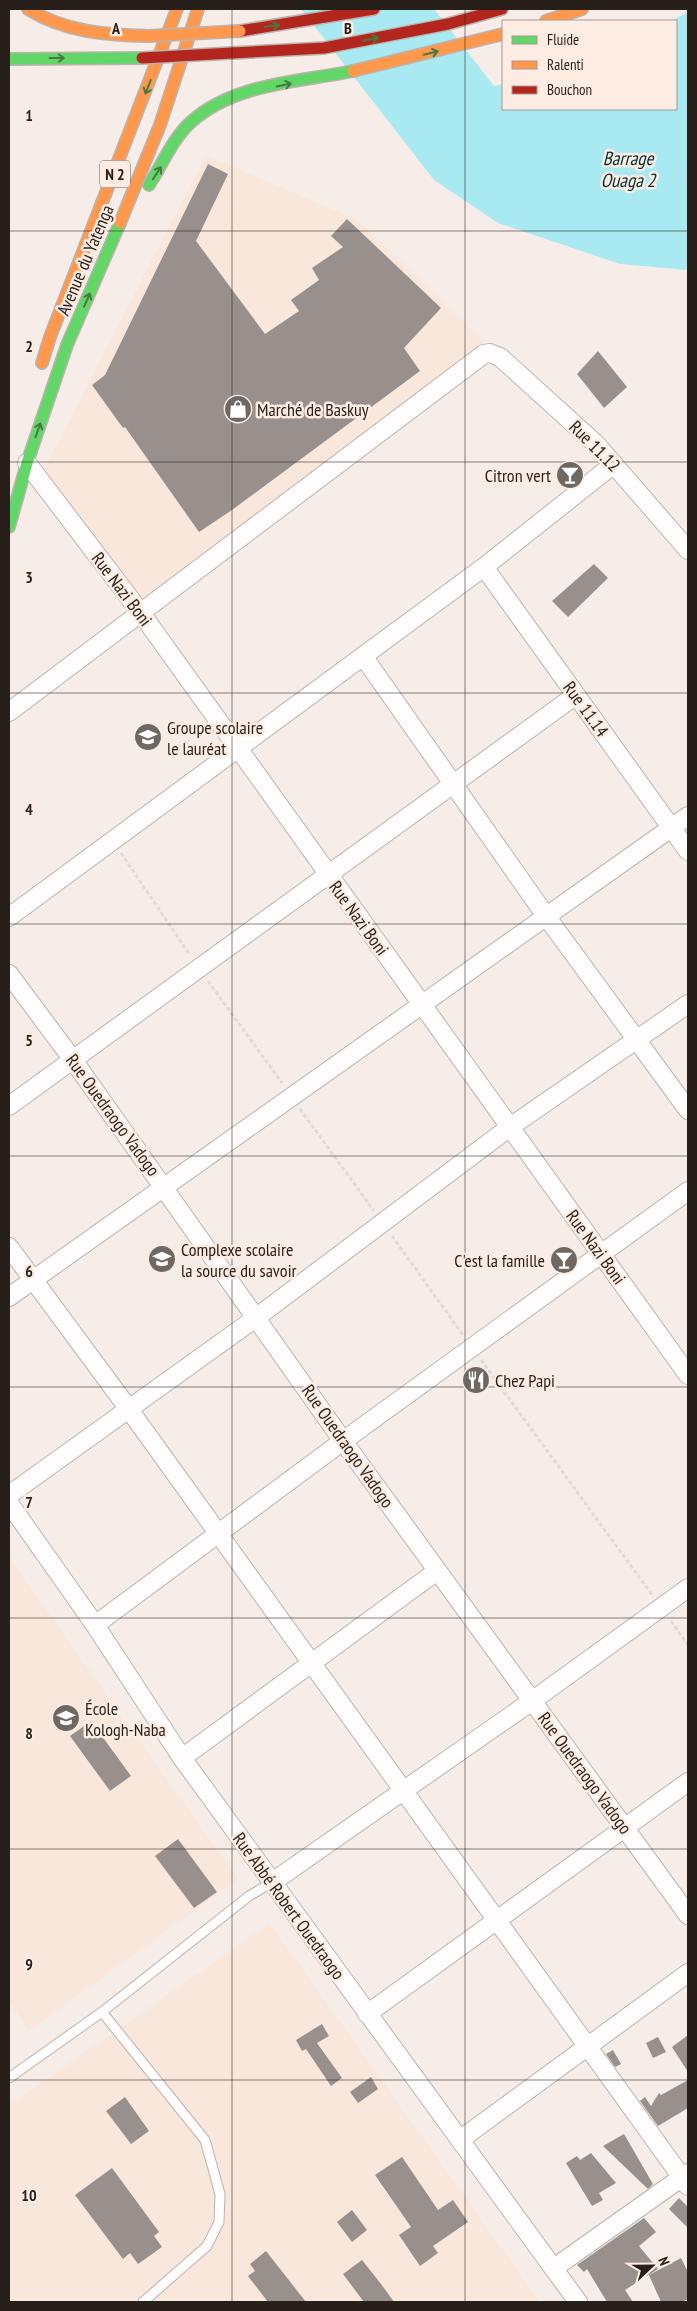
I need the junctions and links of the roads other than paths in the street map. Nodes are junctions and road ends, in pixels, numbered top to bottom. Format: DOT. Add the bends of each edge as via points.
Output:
graph roads {
  1 [pos="28,9"];
  2 [pos="177,9"];
  3 [pos="198,9"];
  4 [pos="374,9"];
  5 [pos="502,9"];
  6 [pos="582,9"];
  7 [pos="213,18"];
  8 [pos="549,20"];
  9 [pos="502,34"];
  10 [pos="9,58"];
  11 [pos="160,125"];
  12 [pos="112,243"];
  13 [pos="39,373"];
  14 [pos="27,463"];
  15 [pos="614,464"];
  16 [pos="9,527"];
  17 [pos="688,550"];
  18 [pos="484,567"];
  19 [pos="141,613"];
  20 [pos="363,656"];
  21 [pos="576,695"];
  22 [pos="9,712"];
  23 [pos="238,749"];
  24 [pos="453,784"];
  25 [pos="688,816"];
  26 [pos="671,828"];
  27 [pos="688,851"];
  28 [pos="328,874"];
  29 [pos="546,916"];
  30 [pos="9,917"];
  31 [pos="9,974"];
  32 [pos="422,1004"];
  33 [pos="688,1004"];
  34 [pos="638,1040"];
  35 [pos="73,1060"];
  36 [pos="9,1106"];
  37 [pos="688,1110"];
  38 [pos="510,1127"];
  39 [pos="164,1187"];
  40 [pos="688,1191"];
  41 [pos="9,1247"];
  42 [pos="600,1253"];
  43 [pos="32,1280"];
  44 [pos="9,1297"];
  45 [pos="257,1317"];
  46 [pos="688,1375"];
  47 [pos="128,1408"];
  48 [pos="343,1440"];
  49 [pos="9,1495"];
  50 [pos="9,1503"];
  51 [pos="218,1533"];
  52 [pos="437,1571"];
  53 [pos="688,1588"];
  54 [pos="95,1625"];
  55 [pos="311,1664"];
  56 [pos="532,1701"];
  57 [pos="182,1758"];
  58 [pos="688,1782"];
  59 [pos="404,1791"];
  60 [pos="625,1827"];
  61 [pos="271,1883"];
  62 [pos="688,1915"];
  63 [pos="496,1919"];
  64 [pos="688,1973"];
  65 [pos="102,2012"];
  66 [pos="367,2014"];
  67 [pos="588,2046"];
  68 [pos="9,2078"];
  69 [pos="461,2139"];
  70 [pos="686,2179"];
  71 [pos="554,2268"];
  72 [pos="143,2302"];
  73 [pos="578,2302"];
  1 -- 4 [label="main road, one-way, bridge" via="66,26 101,34 148,36 240,31"];
  2 -- 13 [label="main road, Avenue du Yatenga / N 2, one-way"];
  3 -- 11 [label="main road, Avenue du Yatenga / N 2"];
  10 -- 5 [label="main road, one-way, bridge" via="142,58 324,48 448,24"];
  6 -- 8 [label="main road"];
  7 -- 11 [label="main road"];
  12 -- 9 [label="main road, one-way" via="190,122 220,101"];
  11 -- 12 [label="main road, Avenue du Yatenga / N 2"];
  14 -- 12 [label="main road, Avenue du Yatenga / N 2, one-way" via="67,344"];
  14 -- 16 [label="main road, Avenue du Yatenga / N 2"];
  14 -- 19 [label="street, Rue Nazi Boni"];
  15 -- 17 [label="street, Rue 11.12"];
  15 -- 18 [label="street"];
  15 -- 19 [label="street, Rue 11.12" via="500,357 490,353 478,358"];
  18 -- 20 [label="street"];
  18 -- 21 [label="street, Rue 11.14"];
  19 -- 22 [label="street"];
  19 -- 23 [label="street, Rue Nazi Boni"];
  20 -- 23 [label="street"];
  20 -- 24 [label="street"];
  21 -- 24 [label="street"];
  21 -- 26 [label="street, Rue 11.14"];
  23 -- 28 [label="street, Rue Nazi Boni"];
  23 -- 30 [label="street"];
  24 -- 28 [label="street"];
  24 -- 29 [label="street"];
  25 -- 26 [label="street"];
  26 -- 27 [label="street, Rue 11.14"];
  26 -- 29 [label="street"];
  28 -- 32 [label="street, Rue Nazi Boni"];
  28 -- 35 [label="street"];
  29 -- 32 [label="street"];
  29 -- 34 [label="street"];
  31 -- 35 [label="street, Rue Ouedraogo Vadogo"];
  32 -- 38 [label="street, Rue Nazi Boni"];
  32 -- 39 [label="street"];
  33 -- 34 [label="street"];
  34 -- 37 [label="street"];
  34 -- 38 [label="street"];
  35 -- 36 [label="street"];
  35 -- 39 [label="street, Rue Ouedraogo Vadogo"];
  38 -- 42 [label="street, Rue Nazi Boni"];
  38 -- 45 [label="street"];
  39 -- 43 [label="street"];
  39 -- 45 [label="street, Rue Ouedraogo Vadogo"];
  40 -- 42 [label="street"];
  41 -- 43 [label="street"];
  42 -- 46 [label="street, Rue Nazi Boni"];
  42 -- 48 [label="street"];
  43 -- 44 [label="street"];
  43 -- 47 [label="street"];
  45 -- 47 [label="street"];
  45 -- 48 [label="street, Rue Ouedraogo Vadogo"];
  47 -- 49 [label="street"];
  47 -- 51 [label="street"];
  48 -- 51 [label="street"];
  48 -- 52 [label="street, Rue Ouedraogo Vadogo"];
  50 -- 54 [label="street, Rue Abbé Robert Ouedraogo"];
  51 -- 54 [label="street"];
  51 -- 55 [label="street"];
  52 -- 55 [label="street"];
  52 -- 56 [label="street, Rue Ouedraogo Vadogo"];
  53 -- 56 [label="street"];
  54 -- 57 [label="street, Rue Abbé Robert Ouedraogo"];
  55 -- 57 [label="street"];
  55 -- 59 [label="street"];
  56 -- 59 [label="street"];
  56 -- 60 [label="street, Rue Ouedraogo Vadogo"];
  57 -- 61 [label="street, Rue Abbé Robert Ouedraogo"];
  58 -- 60 [label="street"];
  59 -- 61 [label="street"];
  59 -- 63 [label="street"];
  60 -- 62 [label="street, Rue Ouedraogo Vadogo"];
  60 -- 63 [label="street"];
  61 -- 65 [label="lane" via="249,1896"];
  61 -- 66 [label="street, Rue Abbé Robert Ouedraogo"];
  63 -- 66 [label="street"];
  63 -- 67 [label="street"];
  64 -- 67 [label="street"];
  65 -- 68 [label="lane"];
  65 -- 72 [label="lane" via="205,2140 220,2194 219,2222 207,2246"];
  66 -- 69 [label="street, Rue Abbé Robert Ouedraogo"];
  67 -- 69 [label="street"];
  67 -- 70 [label="street"];
  69 -- 71 [label="street, Rue Abbé Robert Ouedraogo"];
  70 -- 71 [label="street"];
  71 -- 73 [label="street, Rue Abbé Robert Ouedraogo"];
}
